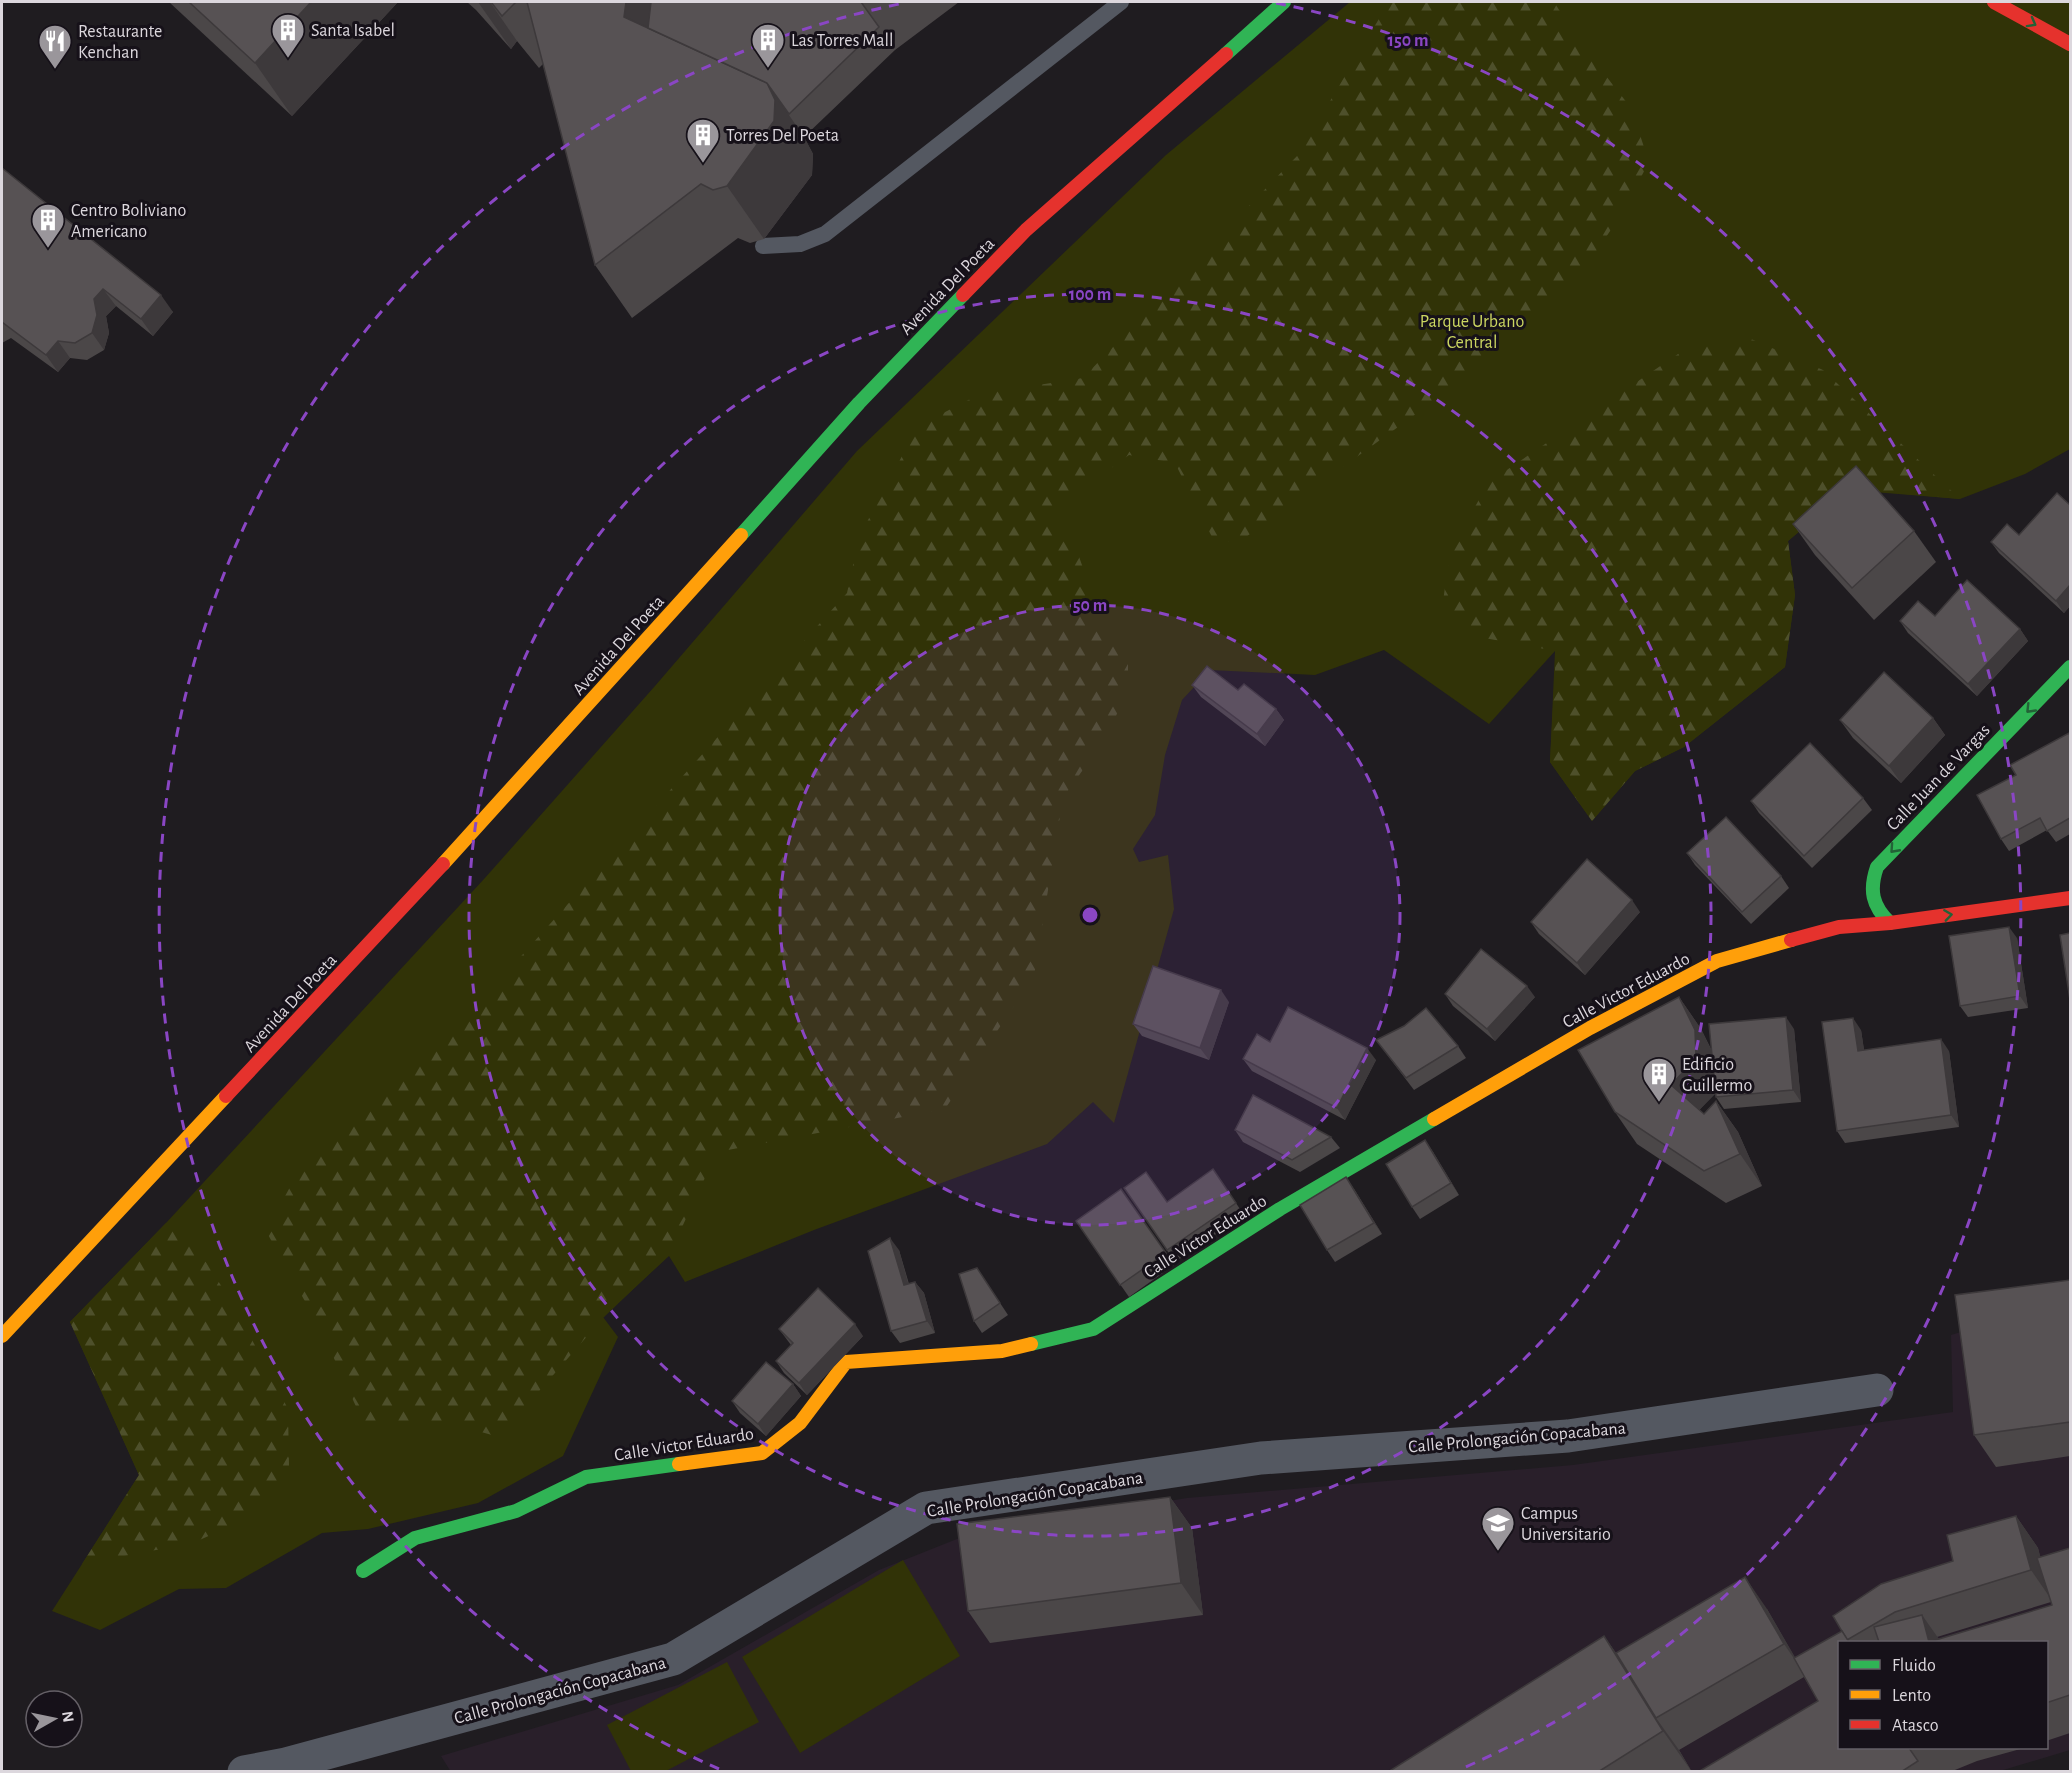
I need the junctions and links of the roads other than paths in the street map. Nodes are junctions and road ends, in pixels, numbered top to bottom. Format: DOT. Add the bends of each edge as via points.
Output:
graph roads {
  1 [pos="1121,2"];
  2 [pos="1284,2"];
  3 [pos="1994,2"];
  4 [pos="2070,44"];
  5 [pos="763,246"];
  6 [pos="2070,667"];
  7 [pos="2070,898"];
  8 [pos="1890,923"];
  9 [pos="2,1336"];
  10 [pos="1876,1389"];
  11 [pos="363,1571"];
  12 [pos="244,1772"];
  1 -- 5 [label="lane" via="825,234 800,243"];
  2 -- 9 [label="main road, Avenida Del Poeta" via="1026,230 898,362 487,817"];
  3 -- 4 [label="main road, one-way"];
  6 -- 8 [label="main road, Calle Juan de Vargas, one-way" via="1877,867 1871,897 1878,912"];
  8 -- 7 [label="main road, Calle Victor Eduardo, one-way"];
  8 -- 11 [label="main road, Calle Victor Eduardo" via="1839,927 1717,961 1590,1028 1280,1209 1093,1329 1002,1351 846,1362 800,1423 762,1453 586,1477 516,1511 415,1538"];
  10 -- 12 [label="street, Calle Prolongación Copacabana" via="1568,1436 1261,1458 926,1508 673,1659"];
}
